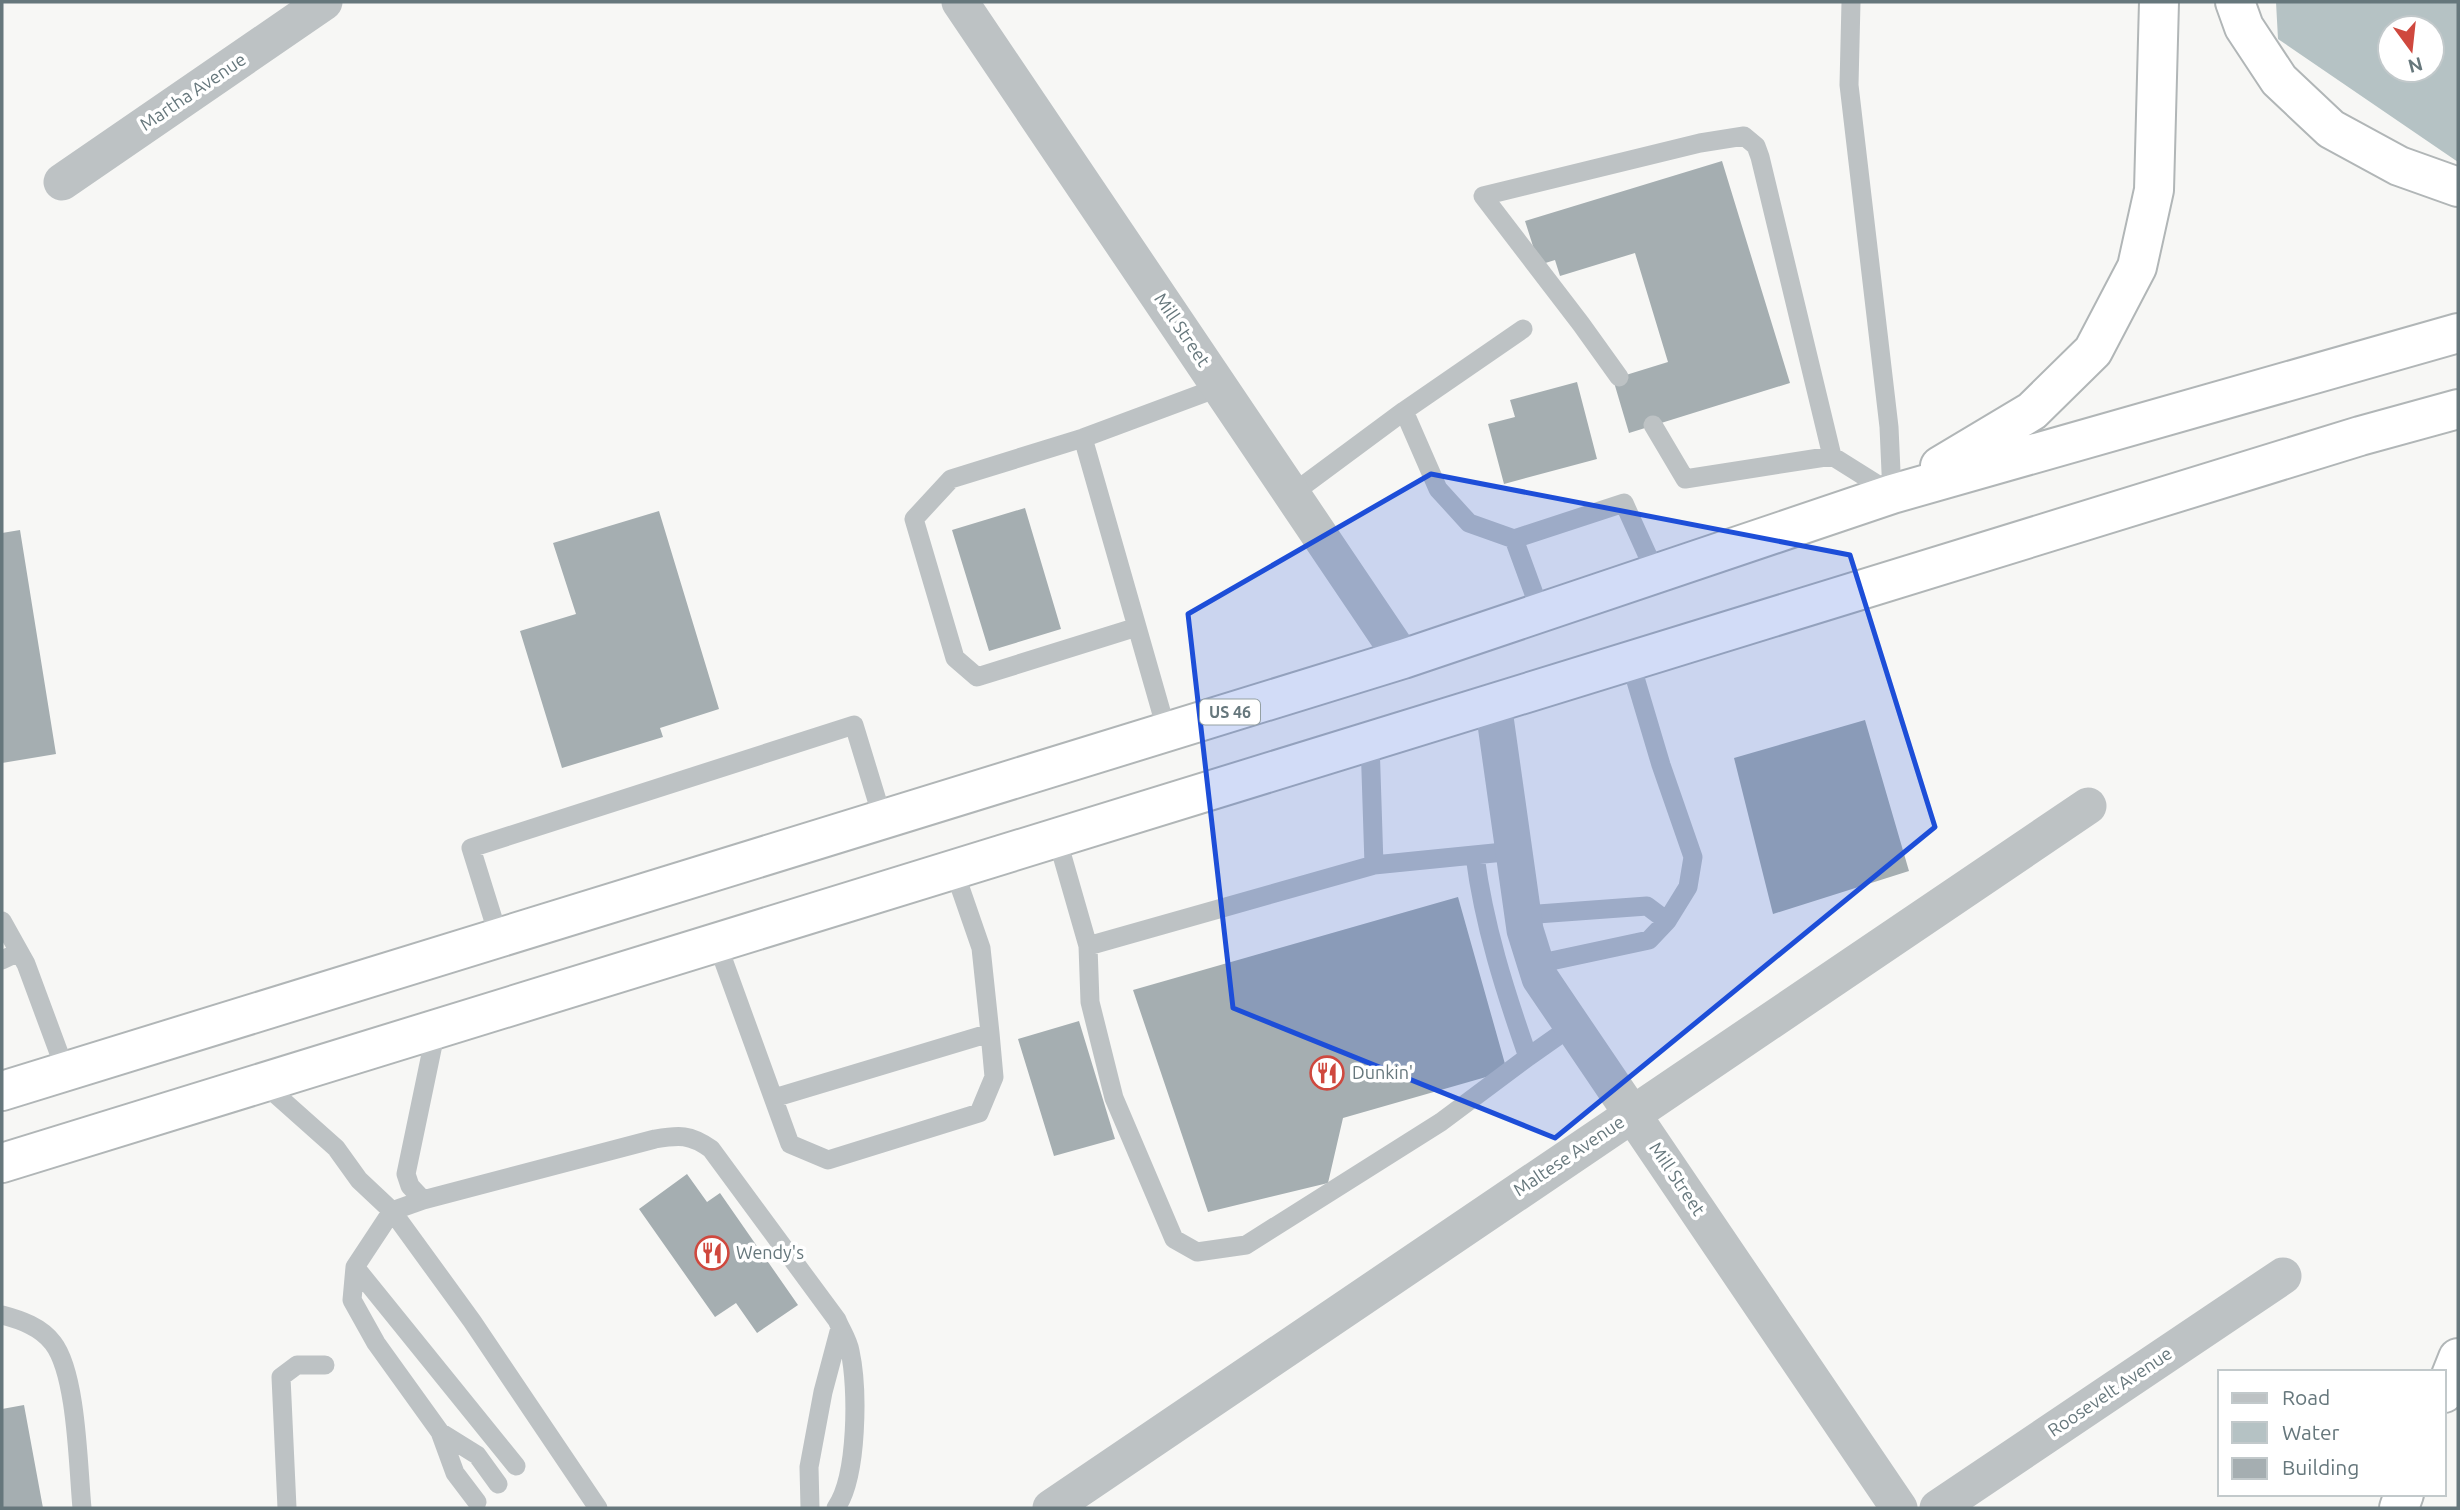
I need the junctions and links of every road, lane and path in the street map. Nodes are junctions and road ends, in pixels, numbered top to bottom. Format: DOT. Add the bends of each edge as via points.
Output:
graph roads {
  1 [pos="324,2"];
  2 [pos="960,2"];
  3 [pos="1850,2"];
  4 [pos="2159,2"];
  5 [pos="2235,2"];
  6 [pos="62,182"];
  7 [pos="2458,187"];
  8 [pos="1523,329"];
  9 [pos="2458,333"];
  10 [pos="1619,377"];
  11 [pos="1220,387"];
  12 [pos="2458,409"];
  13 [pos="1404,411"];
  14 [pos="1653,425"];
  15 [pos="1083,438"];
  16 [pos="1832,457"];
  17 [pos="1292,494"];
  18 [pos="1892,494"];
  19 [pos="1514,539"];
  20 [pos="1656,574"];
  21 [pos="1541,612"];
  22 [pos="1137,627"];
  23 [pos="1403,659"];
  24 [pos="1630,661"];
  25 [pos="1493,703"];
  26 [pos="1167,732"];
  27 [pos="1370,741"];
  28 [pos="2088,806"];
  29 [pos="883,820"];
  30 [pos="1057,838"];
  31 [pos="1514,851"];
  32 [pos="1475,856"];
  33 [pos="1374,865"];
  34 [pos="954,870"];
  35 [pos="1523,915"];
  36 [pos="2,921"];
  37 [pos="1667,922"];
  38 [pos="499,939"];
  39 [pos="717,943"];
  40 [pos="1088,946"];
  41 [pos="10,956"];
  42 [pos="1537,964"];
  43 [pos="1572,1026"];
  44 [pos="436,1030"];
  45 [pos="990,1033"];
  46 [pos="1528,1057"];
  47 [pos="66,1072"];
  48 [pos="262,1083"];
  49 [pos="2,1091"];
  50 [pos="774,1098"];
  51 [pos="1632,1113"];
  52 [pos="2,1163"];
  53 [pos="423,1200"];
  54 [pos="392,1211"];
  55 [pos="355,1267"];
  56 [pos="2283,1276"];
  57 [pos="2,1315"];
  58 [pos="840,1328"];
  59 [pos="2458,1358"];
  60 [pos="325,1365"];
  61 [pos="2446,1388"];
  62 [pos="440,1432"];
  63 [pos="516,1466"];
  64 [pos="498,1484"];
  65 [pos="477,1502"];
  66 [pos="82,1508"];
  67 [pos="287,1508"];
  68 [pos="598,1508"];
  69 [pos="810,1508"];
  70 [pos="836,1508"];
  71 [pos="1051,1508"];
  72 [pos="1899,1508"];
  73 [pos="1938,1508"];
  1 -- 6 [label="street, Martha Avenue"];
  2 -- 11 [label="street, Mill Street"];
  3 -- 18 [label="lane" via="1849,85 1889,427"];
  4 -- 18 [label="highway" via="2154,190 2137,267 2099,339 2032,411"];
  5 -- 7 [label="highway" via="2244,27 2279,80 2331,130 2399,166"];
  8 -- 13 [label="lane"];
  9 -- 18 [label="highway, US 46"];
  10 -- 16 [label="lane" via="1483,196 1744,136 1760,157"];
  11 -- 15 [label="lane"];
  11 -- 17 [label="street, Mill Street"];
  12 -- 24 [label="highway"];
  13 -- 17 [label="lane"];
  13 -- 19 [label="lane" via="1438,489 1469,523"];
  14 -- 16 [label="lane" via="1685,479"];
  15 -- 22 [label="lane"];
  15 -- 22 [label="lane" via="951,480 914,519 955,658 977,677"];
  16 -- 18 [label="lane"];
  17 -- 23 [label="street, Mill Street"];
  18 -- 20 [label="highway, US 46"];
  19 -- 20 [label="lane" via="1624,503"];
  19 -- 21 [label="lane"];
  20 -- 21 [label="highway, US 46"];
  21 -- 23 [label="highway, US 46"];
  22 -- 26 [label="lane"];
  23 -- 26 [label="highway, US 46"];
  24 -- 25 [label="highway"];
  24 -- 37 [label="lane" via="1693,857 1688,887"];
  25 -- 27 [label="highway"];
  25 -- 31 [label="street, Mill Street"];
  26 -- 29 [label="highway, US 46"];
  27 -- 30 [label="highway"];
  27 -- 33 [label="lane"];
  28 -- 51 [label="street, Maltese Avenue"];
  29 -- 38 [label="highway, US 46"];
  29 -- 38 [label="lane" via="853,725 471,848"];
  30 -- 34 [label="highway"];
  30 -- 40 [label="lane"];
  31 -- 32 [label="lane"];
  31 -- 35 [label="street, Mill Street"];
  32 -- 33 [label="lane"];
  32 -- 46 [label="lane" via="1480,902"];
  33 -- 40 [label="lane"];
  34 -- 39 [label="highway"];
  34 -- 45 [label="lane" via="981,948"];
  35 -- 37 [label="lane" via="1647,906"];
  35 -- 42 [label="street, Mill Street"];
  36 -- 41 [label="lane"];
  37 -- 42 [label="lane" via="1649,940"];
  38 -- 47 [label="highway, US 46"];
  39 -- 44 [label="highway"];
  39 -- 50 [label="lane"];
  40 -- 46 [label="lane" via="1090,1002 1114,1098 1174,1239 1197,1252 1245,1245 1441,1122"];
  41 -- 47 [label="lane" via="26,964"];
  42 -- 43 [label="street, Mill Street" via="1540,978"];
  43 -- 46 [label="lane"];
  43 -- 51 [label="street, Mill Street"];
  44 -- 48 [label="highway"];
  44 -- 53 [label="lane" via="406,1174"];
  45 -- 50 [label="lane"];
  45 -- 50 [label="lane" via="994,1077 979,1113 828,1160 790,1144"];
  47 -- 49 [label="highway, US 46"];
  48 -- 52 [label="highway"];
  48 -- 54 [label="lane" via="336,1148 359,1180"];
  51 -- 71 [label="street, Maltese Avenue"];
  51 -- 72 [label="street, Mill Street"];
  53 -- 54 [label="lane"];
  53 -- 58 [label="lane" via="680,1135 711,1149"];
  54 -- 55 [label="lane"];
  54 -- 68 [label="lane"];
  55 -- 62 [label="lane" via="352,1300 376,1343"];
  55 -- 63 [label="lane"];
  56 -- 73 [label="street, Roosevelt Avenue"];
  57 -- 66 [label="lane" via="41,1330 66,1368"];
  58 -- 69 [label="lane" via="809,1467"];
  58 -- 70 [label="lane" via="850,1348 855,1392 853,1442"];
  59 -- 61 [label="highway"];
  60 -- 67 [label="lane" via="297,1365 281,1377"];
  62 -- 64 [label="lane" via="477,1455"];
  62 -- 65 [label="lane" via="455,1473"];
}
